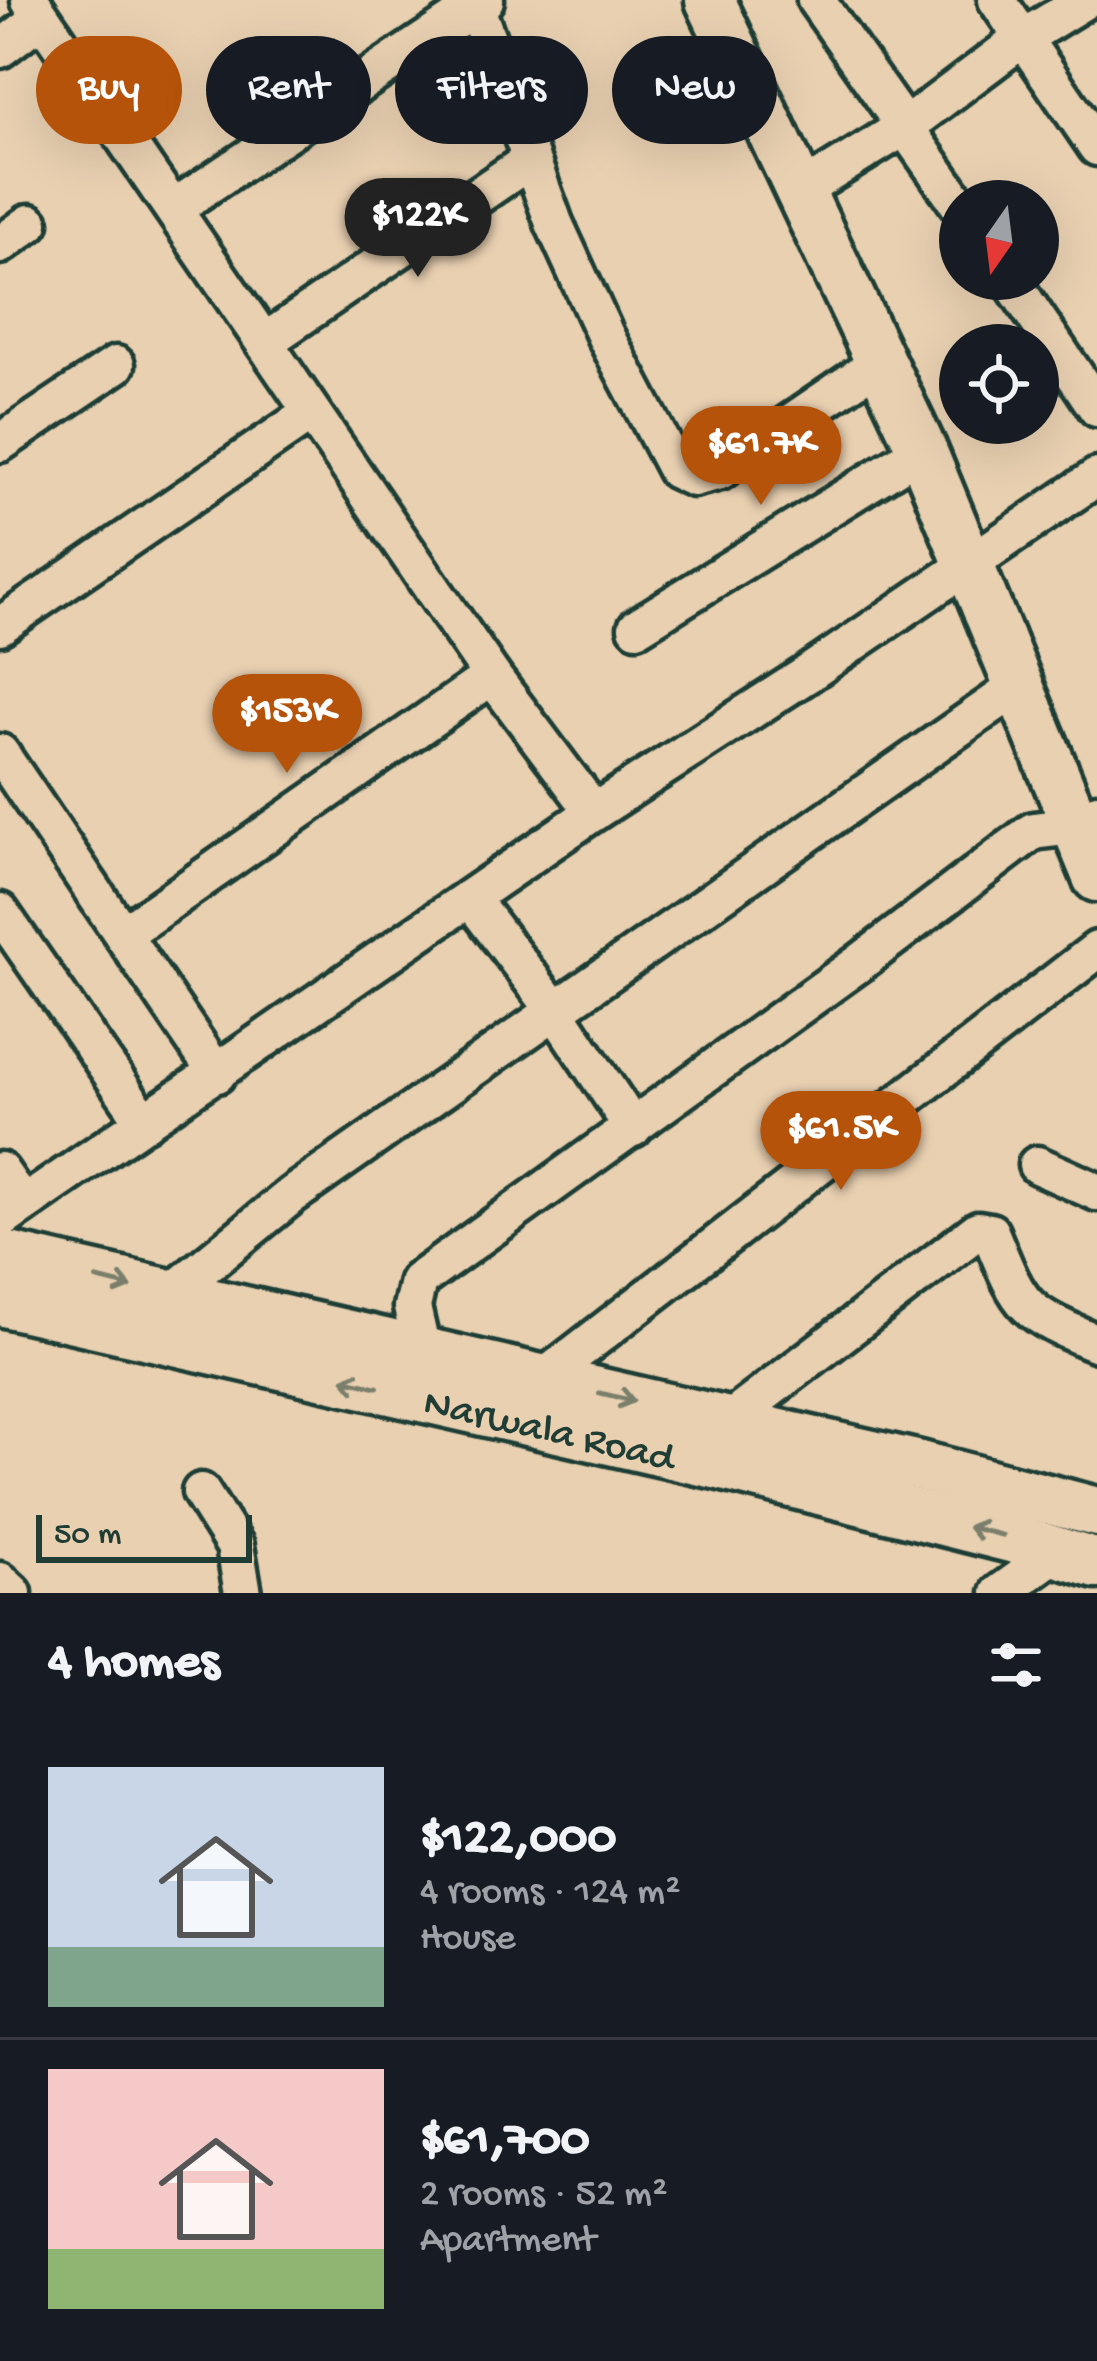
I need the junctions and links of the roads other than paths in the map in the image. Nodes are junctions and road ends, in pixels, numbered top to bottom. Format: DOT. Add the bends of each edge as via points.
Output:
graph roads {
  1 [pos="710,0"];
  2 [pos="816,0"];
  3 [pos="997,0"];
  4 [pos="1085,0"];
  5 [pos="478,2"];
  6 [pos="36,9"];
  7 [pos="1023,38"];
  8 [pos="0,49"];
  9 [pos="906,126"];
  10 [pos="1097,147"];
  11 [pos="530,160"];
  12 [pos="942,180"];
  13 [pos="801,191"];
  14 [pos="174,208"];
  15 [pos="1024,300"];
  16 [pos="266,341"];
  17 [pos="881,361"];
  18 [pos="116,364"];
  19 [pos="1097,408"];
  20 [pos="311,413"];
  21 [pos="0,443"];
  22 [pos="922,450"];
  23 [pos="1097,477"];
  24 [pos="969,564"];
  25 [pos="0,626"];
  26 [pos="638,627"];
  27 [pos="492,676"];
  28 [pos="1017,688"];
  29 [pos="0,753"];
  30 [pos="594,812"];
  31 [pos="1085,819"];
  32 [pos="1097,877"];
  33 [pos="470,898"];
  34 [pos="0,912"];
  35 [pos="122,934"];
  36 [pos="1097,950"];
  37 [pos="554,1009"];
  38 [pos="217,1074"];
  39 [pos="145,1122"];
  40 [pos="633,1128"];
  41 [pos="1037,1165"];
  42 [pos="0,1171"];
  43 [pos="1097,1192"];
  44 [pos="7,1206"];
  45 [pos="0,1255"];
  46 [pos="168,1296"];
  47 [pos="0,1301"];
  48 [pos="1097,1343"];
  49 [pos="422,1352"];
  50 [pos="541,1380"];
  51 [pos="727,1422"];
  52 [pos="201,1492"];
  53 [pos="1097,1512"];
  54 [pos="1077,1558"];
  55 [pos="0,1581"];
  56 [pos="13,1593"];
  57 [pos="243,1593"];
  58 [pos="1000,1593"];
  1 -- 13 [label="main road"];
  2 -- 9 [label="street"];
  3 -- 7 [label="street"];
  4 -- 7 [label="street"];
  5 -- 11 [label="street"];
  5 -- 14 [label="street"];
  6 -- 8 [label="street"];
  6 -- 14 [label="street"];
  7 -- 9 [label="street"];
  7 -- 10 [label="street"];
  9 -- 12 [label="street"];
  9 -- 13 [label="street"];
  11 -- 16 [label="street"];
  11 -- 17 [label="street" via="606,337 684,475 720,471"];
  13 -- 17 [label="main road"];
  14 -- 16 [label="street"];
  15 -- 19 [label="street"];
  16 -- 20 [label="street"];
  17 -- 22 [label="main road"];
  18 -- 21 [label="street"];
  20 -- 25 [label="street"];
  20 -- 27 [label="street"];
  22 -- 24 [label="main road"];
  22 -- 26 [label="street"];
  23 -- 24 [label="street"];
  24 -- 28 [label="main road"];
  24 -- 30 [label="street"];
  27 -- 30 [label="street"];
  27 -- 35 [label="street"];
  28 -- 31 [label="main road"];
  28 -- 37 [label="street"];
  29 -- 35 [label="street"];
  30 -- 33 [label="street"];
  31 -- 32 [label="main road"];
  31 -- 40 [label="street" via="1033,831"];
  33 -- 37 [label="street"];
  33 -- 38 [label="street"];
  34 -- 39 [label="street"];
  35 -- 38 [label="street"];
  36 -- 50 [label="street"];
  37 -- 40 [label="street"];
  37 -- 46 [label="street" via="292,1195"];
  38 -- 39 [label="street"];
  39 -- 44 [label="street"];
  40 -- 49 [label="street" via="418,1281 412,1307"];
  41 -- 43 [label="street"];
  42 -- 44 [label="street"];
  45 -- 46 [label="main road, Narwala Road, one-way"];
  46 -- 49 [label="main road, Narwala Road"];
  54 -- 47 [label="main road, Narwala Road, one-way" via="720,1465"];
  48 -- 51 [label="street" via="1035,1315 1016,1295 990,1232 978,1230"];
  49 -- 50 [label="main road, Narwala Road"];
  50 -- 51 [label="main road, Narwala Road, one-way"];
  51 -- 53 [label="main road, Narwala Road"];
  52 -- 57 [label="street" via="236,1546"];
  54 -- 58 [label="street"];
  55 -- 56 [label="street"];
}
